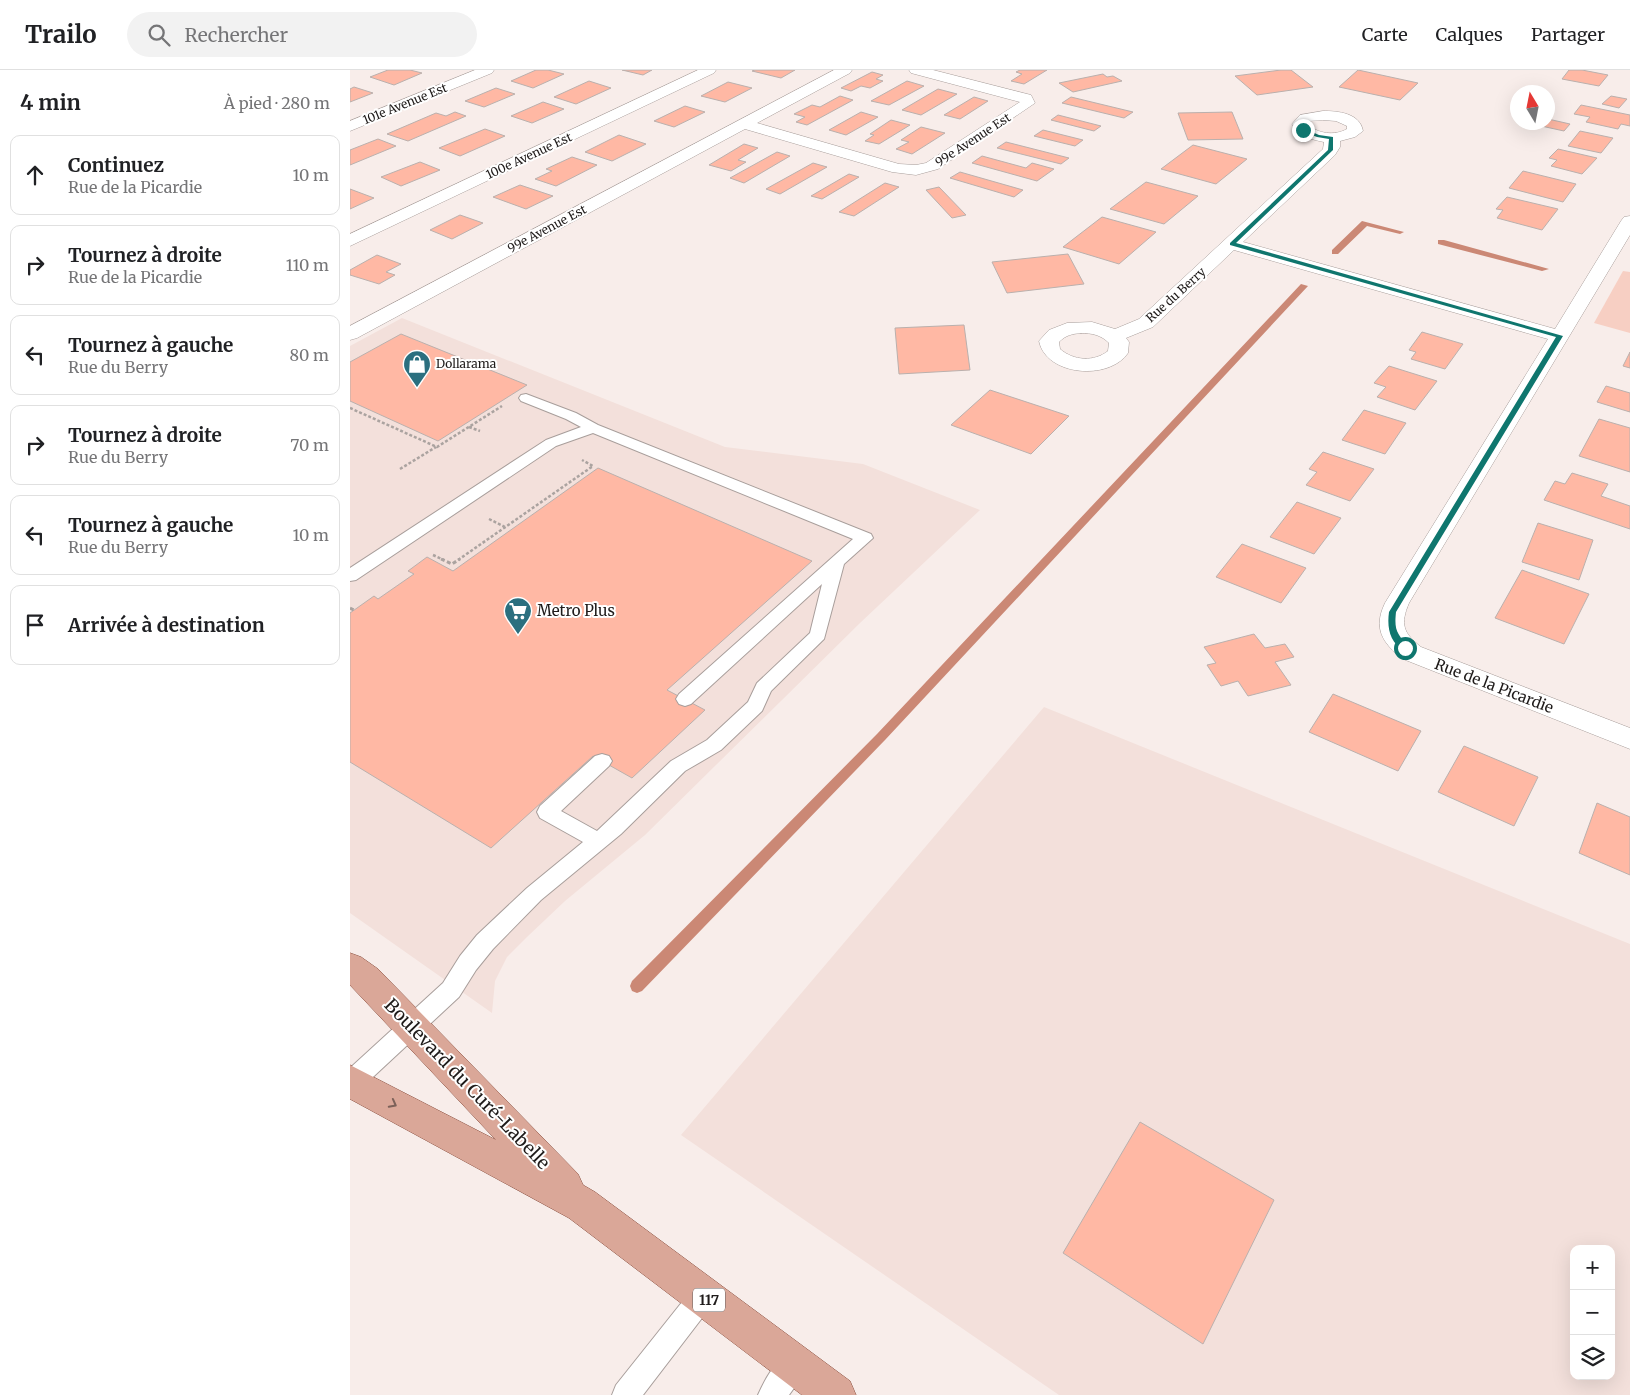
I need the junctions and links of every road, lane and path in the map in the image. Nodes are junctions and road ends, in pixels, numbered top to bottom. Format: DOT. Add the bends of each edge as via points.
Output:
graph roads {
  1 [pos="487,70"];
  2 [pos="709,70"];
  3 [pos="845,70"];
  4 [pos="916,70"];
  5 [pos="743,124"];
  6 [pos="350,126"];
  7 [pos="1332,138"];
  8 [pos="1630,221"];
  9 [pos="350,241"];
  10 [pos="1232,244"];
  11 [pos="350,334"];
  12 [pos="1114,336"];
  13 [pos="1560,336"];
  14 [pos="526,398"];
  15 [pos="502,406"];
  16 [pos="350,408"];
  17 [pos="408,427"];
  18 [pos="469,427"];
  19 [pos="593,428"];
  20 [pos="402,431"];
  21 [pos="480,431"];
  22 [pos="437,447"];
  23 [pos="577,458"];
  24 [pos="400,470"];
  25 [pos="426,552"];
  26 [pos="836,562"];
  27 [pos="350,576"];
  28 [pos="685,700"];
  29 [pos="1630,739"];
  30 [pos="602,762"];
  31 [pos="598,841"];
  32 [pos="350,967"];
  33 [pos="412,1027"];
  34 [pos="350,1082"];
  35 [pos="582,1205"];
  36 [pos="704,1296"];
  37 [pos="794,1364"];
  38 [pos="626,1395"];
  39 [pos="772,1395"];
  40 [pos="836,1395"];
  1 -- 6 [label="street, 101e Avenue Est"];
  2 -- 9 [label="street, 100e Avenue Est"];
  3 -- 5 [label="street, 99e Avenue Est"];
  4 -- 5 [label="street, 99e Avenue Est" via="1026,98 1028,103 932,166 916,170 898,168"];
  5 -- 11 [label="street, 99e Avenue Est"];
  7 -- 10 [label="street, Rue du Berry" via="1329,152"];
  8 -- 13 [label="street, Rue de la Picardie"];
  10 -- 12 [label="street, Rue du Berry" via="1146,323"];
  10 -- 13 [label="street"];
  13 -- 29 [label="street, Rue de la Picardie" via="1397,603 1390,619 1391,627 1398,642 1425,660"];
  14 -- 19 [label="lane"];
  15 -- 18 [label="path"];
  16 -- 20 [label="path"];
  17 -- 20 [label="path"];
  18 -- 21 [label="path"];
  18 -- 22 [label="path"];
  19 -- 26 [label="lane" via="865,538"];
  19 -- 27 [label="lane" via="551,443"];
  20 -- 22 [label="path"];
  22 -- 24 [label="path"];
  23 -- 25 [label="path" via="593,466 452,564"];
  26 -- 28 [label="lane"];
  26 -- 31 [label="lane" via="818,635 763,688 756,706 714,745 678,766"];
  30 -- 31 [label="lane" via="547,812"];
  31 -- 33 [label="lane" via="534,894 485,942 450,990"];
  32 -- 33 [label="main road, Boulevard du Curé-Labelle / 117" via="367,979"];
  33 -- 34 [label="lane"];
  33 -- 35 [label="main road, Boulevard du Curé-Labelle / 117"];
  34 -- 35 [label="main road, Boulevard du Curé-Labelle / 117, one-way"];
  35 -- 36 [label="main road, Boulevard du Curé-Labelle / 117"];
  36 -- 37 [label="main road, Boulevard du Curé-Labelle / 117"];
  36 -- 38 [label="lane"];
  37 -- 39 [label="lane"];
  37 -- 40 [label="main road, Boulevard du Curé-Labelle / 117"];
}
